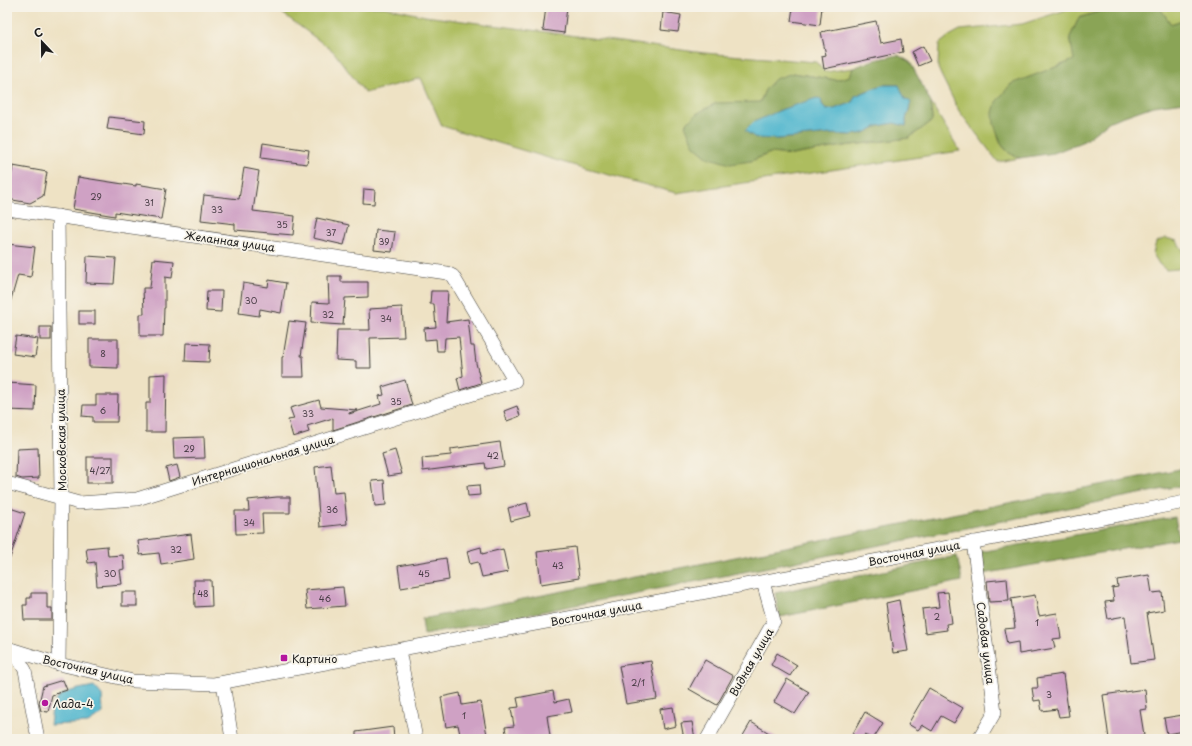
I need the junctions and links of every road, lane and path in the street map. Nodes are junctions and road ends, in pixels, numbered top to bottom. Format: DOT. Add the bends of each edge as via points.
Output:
graph roads {
  1 [pos="7,208"];
  2 [pos="58,216"];
  3 [pos="515,382"];
  4 [pos="7,483"];
  5 [pos="61,498"];
  6 [pos="1185,502"];
  7 [pos="974,542"];
  8 [pos="763,582"];
  9 [pos="10,649"];
  10 [pos="399,650"];
  11 [pos="60,664"];
  12 [pos="222,683"];
  13 [pos="38,739"];
  14 [pos="232,739"];
  15 [pos="416,739"];
  16 [pos="707,739"];
  17 [pos="979,739"];
  1 -- 2 [label="street, Желанная улица"];
  2 -- 3 [label="street, Желанная улица" via="447,273 453,276"];
  2 -- 5 [label="street, Московская улица"];
  3 -- 5 [label="street, Интернациональная улица" via="137,499 79,503"];
  4 -- 5 [label="street, Интернациональная улица"];
  5 -- 11 [label="street, Московская улица"];
  6 -- 7 [label="street, Восточная улица"];
  7 -- 8 [label="street, Восточная улица"];
  7 -- 17 [label="street, Садовая улица" via="995,712"];
  8 -- 10 [label="street, Восточная улица"];
  8 -- 16 [label="street, Видная улица" via="774,622"];
  9 -- 11 [label="street, Восточная улица"];
  9 -- 13 [label="street" via="25,670"];
  10 -- 12 [label="street, Восточная улица"];
  10 -- 15 [label="street"];
  11 -- 12 [label="street, Восточная улица" via="133,681"];
  12 -- 14 [label="street"];
}
